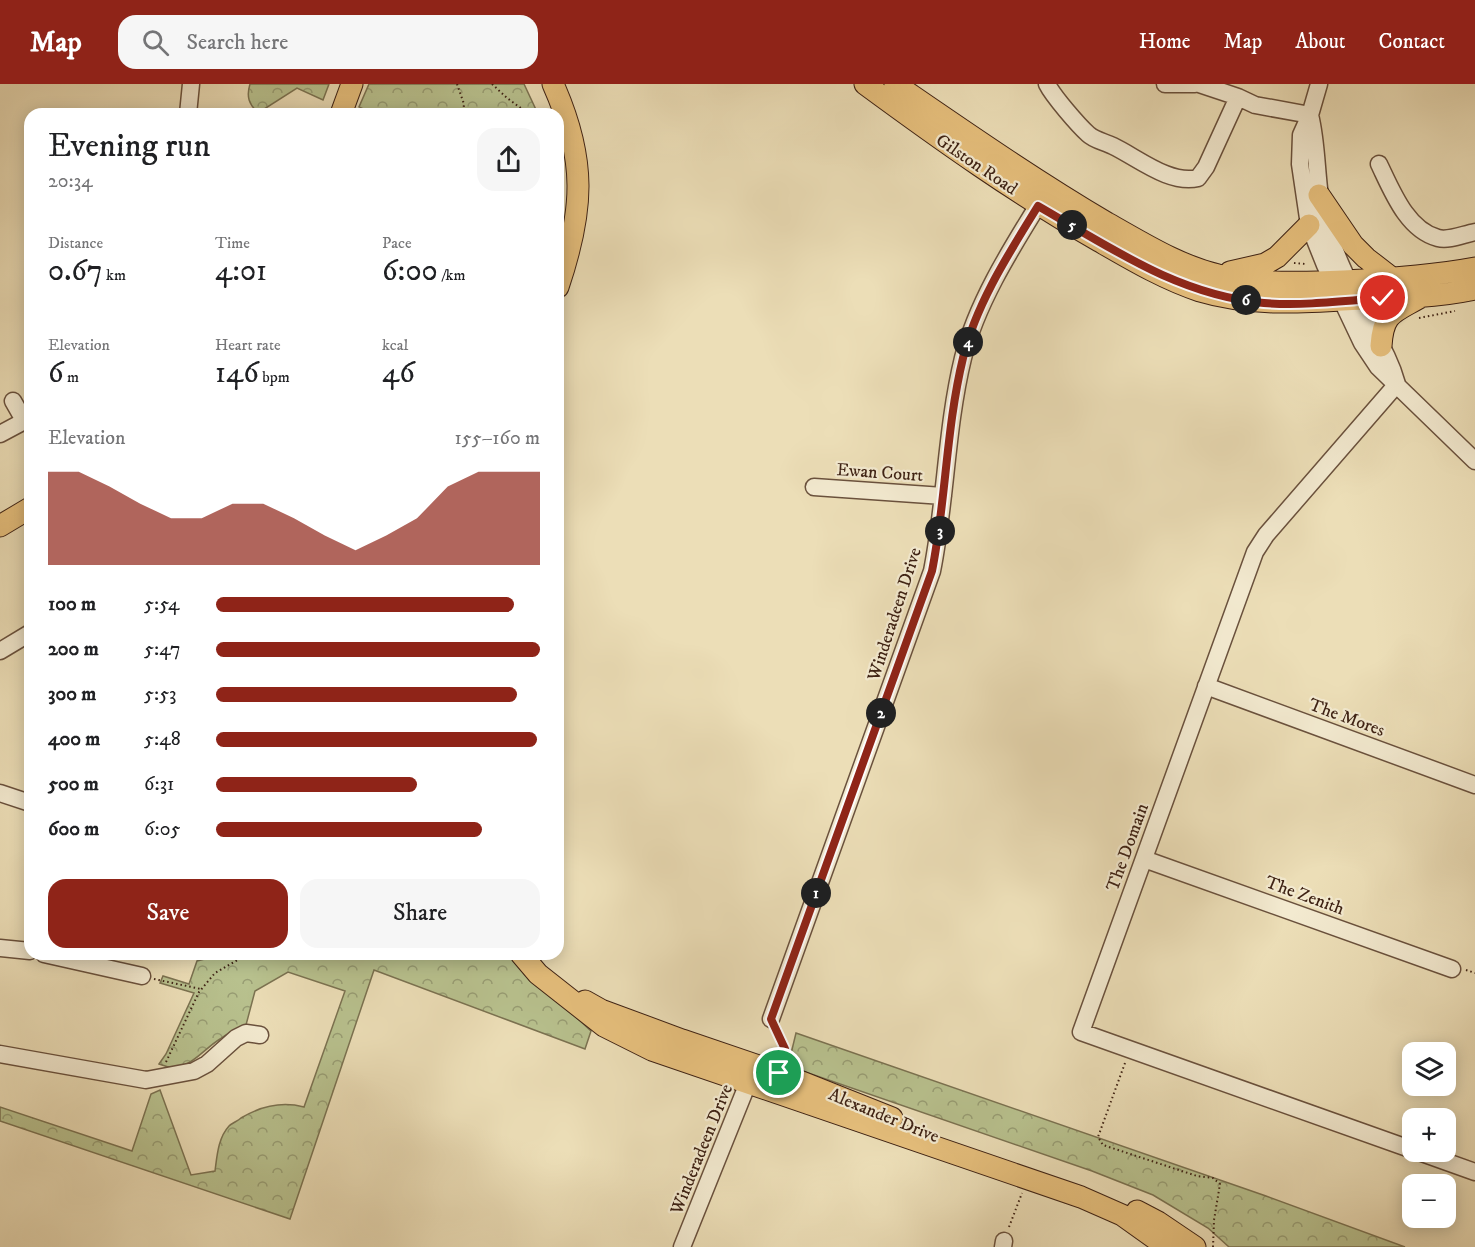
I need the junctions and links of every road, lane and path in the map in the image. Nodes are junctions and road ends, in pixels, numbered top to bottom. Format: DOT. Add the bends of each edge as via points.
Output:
graph roads {
  1 [pos="191,84"];
  2 [pos="352,84"];
  3 [pos="457,84"];
  4 [pos="492,84"];
  5 [pos="553,84"];
  6 [pos="866,84"];
  7 [pos="895,84"];
  8 [pos="1047,84"];
  9 [pos="1165,84"];
  10 [pos="1197,84"];
  11 [pos="1319,84"];
  12 [pos="1238,97"];
  13 [pos="189,108"];
  14 [pos="343,108"];
  15 [pos="464,108"];
  16 [pos="521,108"];
  17 [pos="563,108"];
  18 [pos="564,111"];
  19 [pos="1310,115"];
  20 [pos="1379,164"];
  21 [pos="1319,195"];
  22 [pos="1043,198"];
  23 [pos="1309,225"];
  24 [pos="1475,232"];
  25 [pos="1288,262"];
  26 [pos="1309,265"];
  27 [pos="1475,268"];
  28 [pos="564,270"];
  29 [pos="1218,275"];
  30 [pos="1392,278"];
  31 [pos="1341,281"];
  32 [pos="1475,289"];
  33 [pos="1422,296"];
  34 [pos="1350,300"];
  35 [pos="1455,311"];
  36 [pos="1413,319"];
  37 [pos="1381,346"];
  38 [pos="1398,384"];
  39 [pos="13,401"];
  40 [pos="24,415"];
  41 [pos="24,422"];
  42 [pos="0,434"];
  43 [pos="1475,461"];
  44 [pos="814,487"];
  45 [pos="943,496"];
  46 [pos="24,512"];
  47 [pos="0,526"];
  48 [pos="24,637"];
  49 [pos="0,651"];
  50 [pos="1206,686"];
  51 [pos="1475,785"];
  52 [pos="0,793"];
  53 [pos="24,801"];
  54 [pos="1144,859"];
  55 [pos="0,948"];
  56 [pos="24,950"];
  57 [pos="71,960"];
  58 [pos="238,960"];
  59 [pos="526,960"];
  60 [pos="1452,969"];
  61 [pos="142,976"];
  62 [pos="201,989"];
  63 [pos="771,1019"];
  64 [pos="260,1035"];
  65 [pos="1131,1049"];
  66 [pos="0,1054"];
  67 [pos="779,1073"];
  68 [pos="752,1074"];
  69 [pos="146,1080"];
  70 [pos="1402,1146"];
  71 [pos="1447,1162"];
  72 [pos="1475,1172"];
  73 [pos="1023,1190"];
  74 [pos="1004,1244"];
  75 [pos="682,1247"];
  76 [pos="1167,1247"];
  77 [pos="1195,1247"];
  78 [pos="1213,1247"];
  1 -- 13 [label="street"];
  2 -- 14 [label="main road"];
  3 -- 15 [label="path"];
  4 -- 16 [label="path"];
  5 -- 17 [label="main road"];
  6 -- 22 [label="main road, Gilston Road" via="947,144"];
  7 -- 22 [label="main road, Gilston Road"];
  8 -- 12 [label="street" via="1090,136 1168,174 1189,180 1198,178 1206,167"];
  9 -- 10 [label="street"];
  10 -- 12 [label="street"];
  11 -- 19 [label="street"];
  12 -- 19 [label="street" via="1255,105"];
  18 -- 28 [label="main road" via="579,182"];
  19 -- 21 [label="street"];
  19 -- 23 [label="street" via="1301,135 1300,164"];
  20 -- 24 [label="street" via="1396,201 1412,223 1437,238"];
  21 -- 30 [label="main road" via="1353,245"];
  21 -- 31 [label="street"];
  22 -- 29 [label="main road, Gilston Road" via="1163,255"];
  22 -- 34 [label="main road, Gilston Road" via="1161,276 1202,291 1264,303"];
  22 -- 45 [label="street, Winderadeen Drive" via="985,299 969,338 957,387"];
  23 -- 29 [label="main road" via="1265,264"];
  23 -- 31 [label="street"];
  25 -- 26 [label="path"];
  27 -- 30 [label="main road, Gilston Road"];
  29 -- 31 [label="main road, Gilston Road" via="1265,281"];
  30 -- 31 [label="main road, Gilston Road"];
  31 -- 34 [label="street"];
  32 -- 33 [label="main road, Gilston Road"];
  33 -- 34 [label="main road, Gilston Road"];
  33 -- 37 [label="main road" via="1391,315 1382,329"];
  34 -- 37 [label="street"];
  34 -- 38 [label="street" via="1362,343 1378,367"];
  35 -- 36 [label="path"];
  37 -- 38 [label="street"];
  38 -- 43 [label="street"];
  38 -- 50 [label="street, The Domain" via="1260,542"];
  39 -- 40 [label="street"];
  41 -- 42 [label="street"];
  44 -- 45 [label="street, Ewan Court"];
  45 -- 63 [label="street, Winderadeen Drive" via="932,571"];
  46 -- 47 [label="main road"];
  48 -- 49 [label="street"];
  50 -- 51 [label="street, The Mores"];
  50 -- 54 [label="street, The Domain"];
  52 -- 53 [label="street"];
  54 -- 60 [label="street, The Zenith"];
  54 -- 65 [label="street, The Domain" via="1081,1032"];
  55 -- 56 [label="street"];
  57 -- 61 [label="street"];
  58 -- 62 [label="path" via="215,973"];
  59 -- 68 [label="main road, Alexander Drive" via="538,974 601,1010"];
  61 -- 62 [label="path"];
  62 -- 69 [label="path" via="163,1068"];
  63 -- 67 [label="path" via="785,1049"];
  64 -- 69 [label="street" via="246,1033 236,1038 195,1071"];
  65 -- 70 [label="street, The Domain"];
  65 -- 78 [label="path" via="1098,1137 1103,1145 1213,1178 1220,1184"];
  66 -- 69 [label="street"];
  67 -- 68 [label="main road, Alexander Drive"];
  67 -- 77 [label="main road, Alexander Drive" via="965,1147 1115,1200"];
  68 -- 75 [label="street, Winderadeen Drive"];
  68 -- 76 [label="main road, Alexander Drive" via="1081,1197 1122,1215"];
  71 -- 72 [label="street"];
  73 -- 74 [label="path"];
}
